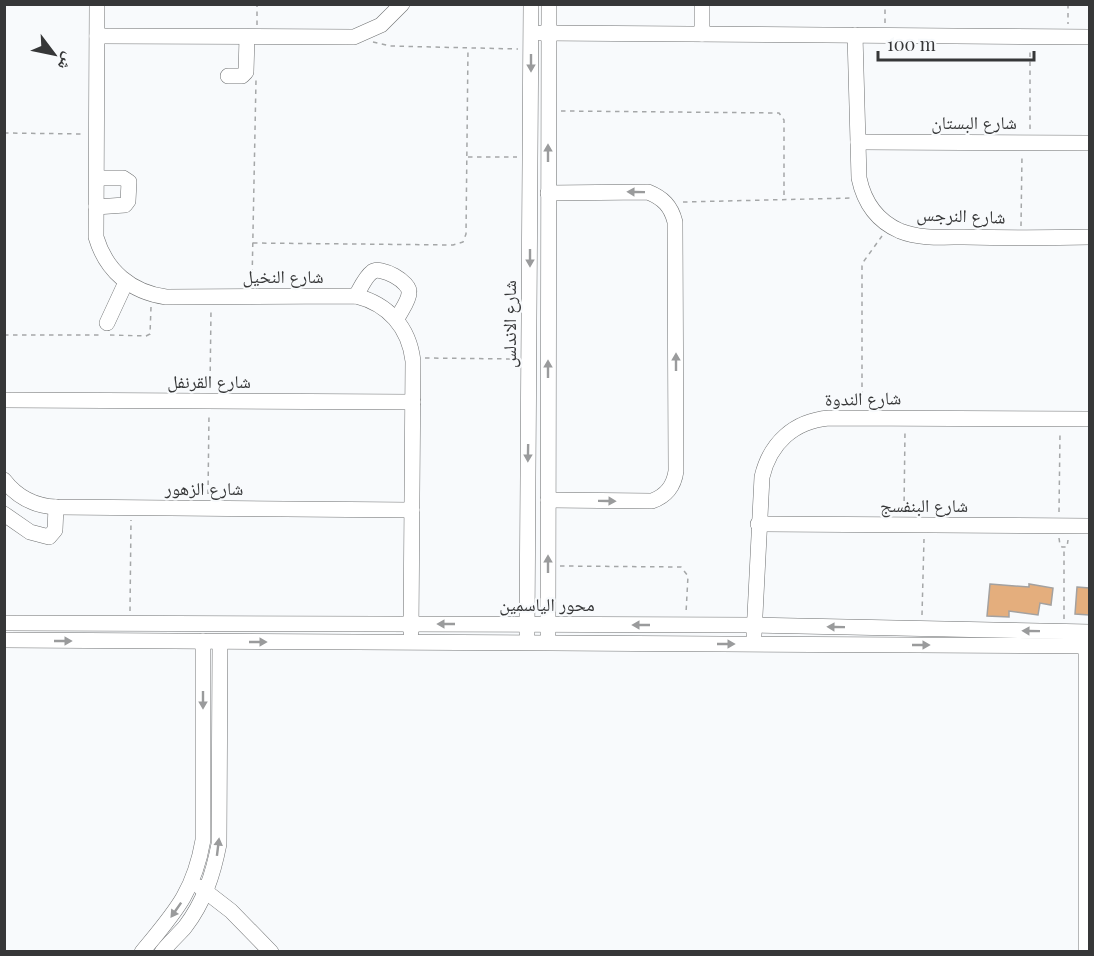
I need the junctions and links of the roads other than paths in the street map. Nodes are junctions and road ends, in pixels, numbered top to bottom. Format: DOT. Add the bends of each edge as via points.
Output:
graph roads {
  1 [pos="97,4"];
  2 [pos="402,4"];
  3 [pos="531,4"];
  4 [pos="549,4"];
  5 [pos="702,4"];
  6 [pos="531,32"];
  7 [pos="549,33"];
  8 [pos="702,34"];
  9 [pos="855,35"];
  10 [pos="97,36"];
  11 [pos="252,37"];
  12 [pos="1089,37"];
  13 [pos="228,76"];
  14 [pos="858,142"];
  15 [pos="1089,143"];
  16 [pos="97,178"];
  17 [pos="548,194"];
  18 [pos="96,207"];
  19 [pos="1089,237"];
  20 [pos="126,282"];
  21 [pos="356,296"];
  22 [pos="397,319"];
  23 [pos="107,323"];
  24 [pos="4,400"];
  25 [pos="413,402"];
  26 [pos="1089,419"];
  27 [pos="6,485"];
  28 [pos="548,500"];
  29 [pos="56,507"];
  30 [pos="412,510"];
  31 [pos="4,514"];
  32 [pos="758,524"];
  33 [pos="1089,526"];
  34 [pos="4,623"];
  35 [pos="411,624"];
  36 [pos="527,625"];
  37 [pos="548,625"];
  38 [pos="754,626"];
  39 [pos="1088,639"];
  40 [pos="4,640"];
  41 [pos="203,642"];
  42 [pos="220,642"];
  43 [pos="411,643"];
  44 [pos="527,643"];
  45 [pos="548,643"];
  46 [pos="754,644"];
  47 [pos="1087,873"];
  48 [pos="192,882"];
  49 [pos="207,891"];
  50 [pos="142,951"];
  51 [pos="162,951"];
  52 [pos="271,951"];
  53 [pos="1086,951"];
  1 -- 10 [label="street, شارع النخيل"];
  2 -- 11 [label="street" via="381,25 354,36"];
  3 -- 6 [label="street, شارع الاندلس"];
  4 -- 7 [label="street"];
  5 -- 8 [label="street"];
  6 -- 7 [label="street"];
  6 -- 36 [label="street, شارع الاندلس, one-way"];
  7 -- 8 [label="street"];
  17 -- 7 [label="street, one-way"];
  8 -- 9 [label="street"];
  9 -- 12 [label="street"];
  9 -- 14 [label="street, شارع النرجس"];
  10 -- 11 [label="street"];
  10 -- 16 [label="street, شارع النخيل"];
  11 -- 13 [label="street" via="246,72 242,76"];
  14 -- 15 [label="street, شارع البستان"];
  14 -- 19 [label="street, شارع النرجس" via="859,178 865,197 890,226 916,236"];
  16 -- 18 [label="street, شارع النخيل"];
  16 -- 18 [label="street" via="123,178 129,182 125,205"];
  28 -- 17 [label="street, one-way"];
  28 -- 17 [label="street, one-way" via="646,502 662,496 676,471 675,222 666,203 640,191"];
  18 -- 20 [label="street, شارع النخيل" via="99,246 107,262"];
  20 -- 21 [label="street, شارع النخيل" via="166,297"];
  20 -- 23 [label="street"];
  21 -- 22 [label="street, شارع النخيل" via="374,302"];
  21 -- 22 [label="street" via="374,270 405,283 409,295"];
  22 -- 25 [label="street" via="406,334 412,358"];
  24 -- 25 [label="street, شارع القرنفل"];
  25 -- 30 [label="street"];
  26 -- 32 [label="street, شارع الندوة" via="812,420 782,437 771,452 764,468"];
  27 -- 29 [label="street, شارع الزهور" via="30,501"];
  37 -- 28 [label="street, one-way"];
  29 -- 30 [label="street, شارع الزهور"];
  29 -- 31 [label="street" via="56,530 49,537 22,527"];
  30 -- 35 [label="street"];
  32 -- 33 [label="street, شارع البنفسج"];
  32 -- 38 [label="street, شارع الندوة"];
  34 -- 35 [label="street, محور الياسمين"];
  36 -- 35 [label="street, محور الياسمين, one-way"];
  35 -- 43 [label="street"];
  36 -- 37 [label="street, محور الياسمين"];
  36 -- 44 [label="street, شارع الاندلس"];
  38 -- 37 [label="street, محور الياسمين, one-way"];
  37 -- 45 [label="street"];
  39 -- 38 [label="street, محور الياسمين, one-way" via="1064,632"];
  38 -- 46 [label="street, شارع الندوة"];
  46 -- 39 [label="street, one-way"];
  39 -- 47 [label="street"];
  40 -- 41 [label="street, one-way"];
  41 -- 42 [label="street"];
  41 -- 48 [label="street, one-way" via="203,840"];
  42 -- 43 [label="street, one-way"];
  49 -- 42 [label="street, one-way" via="219,844"];
  43 -- 44 [label="street"];
  44 -- 45 [label="street"];
  45 -- 46 [label="street, one-way"];
  47 -- 53 [label="street"];
  48 -- 49 [label="street"];
  48 -- 50 [label="street, one-way" via="170,920"];
  49 -- 51 [label="street" via="183,929"];
  49 -- 52 [label="street"];
}
